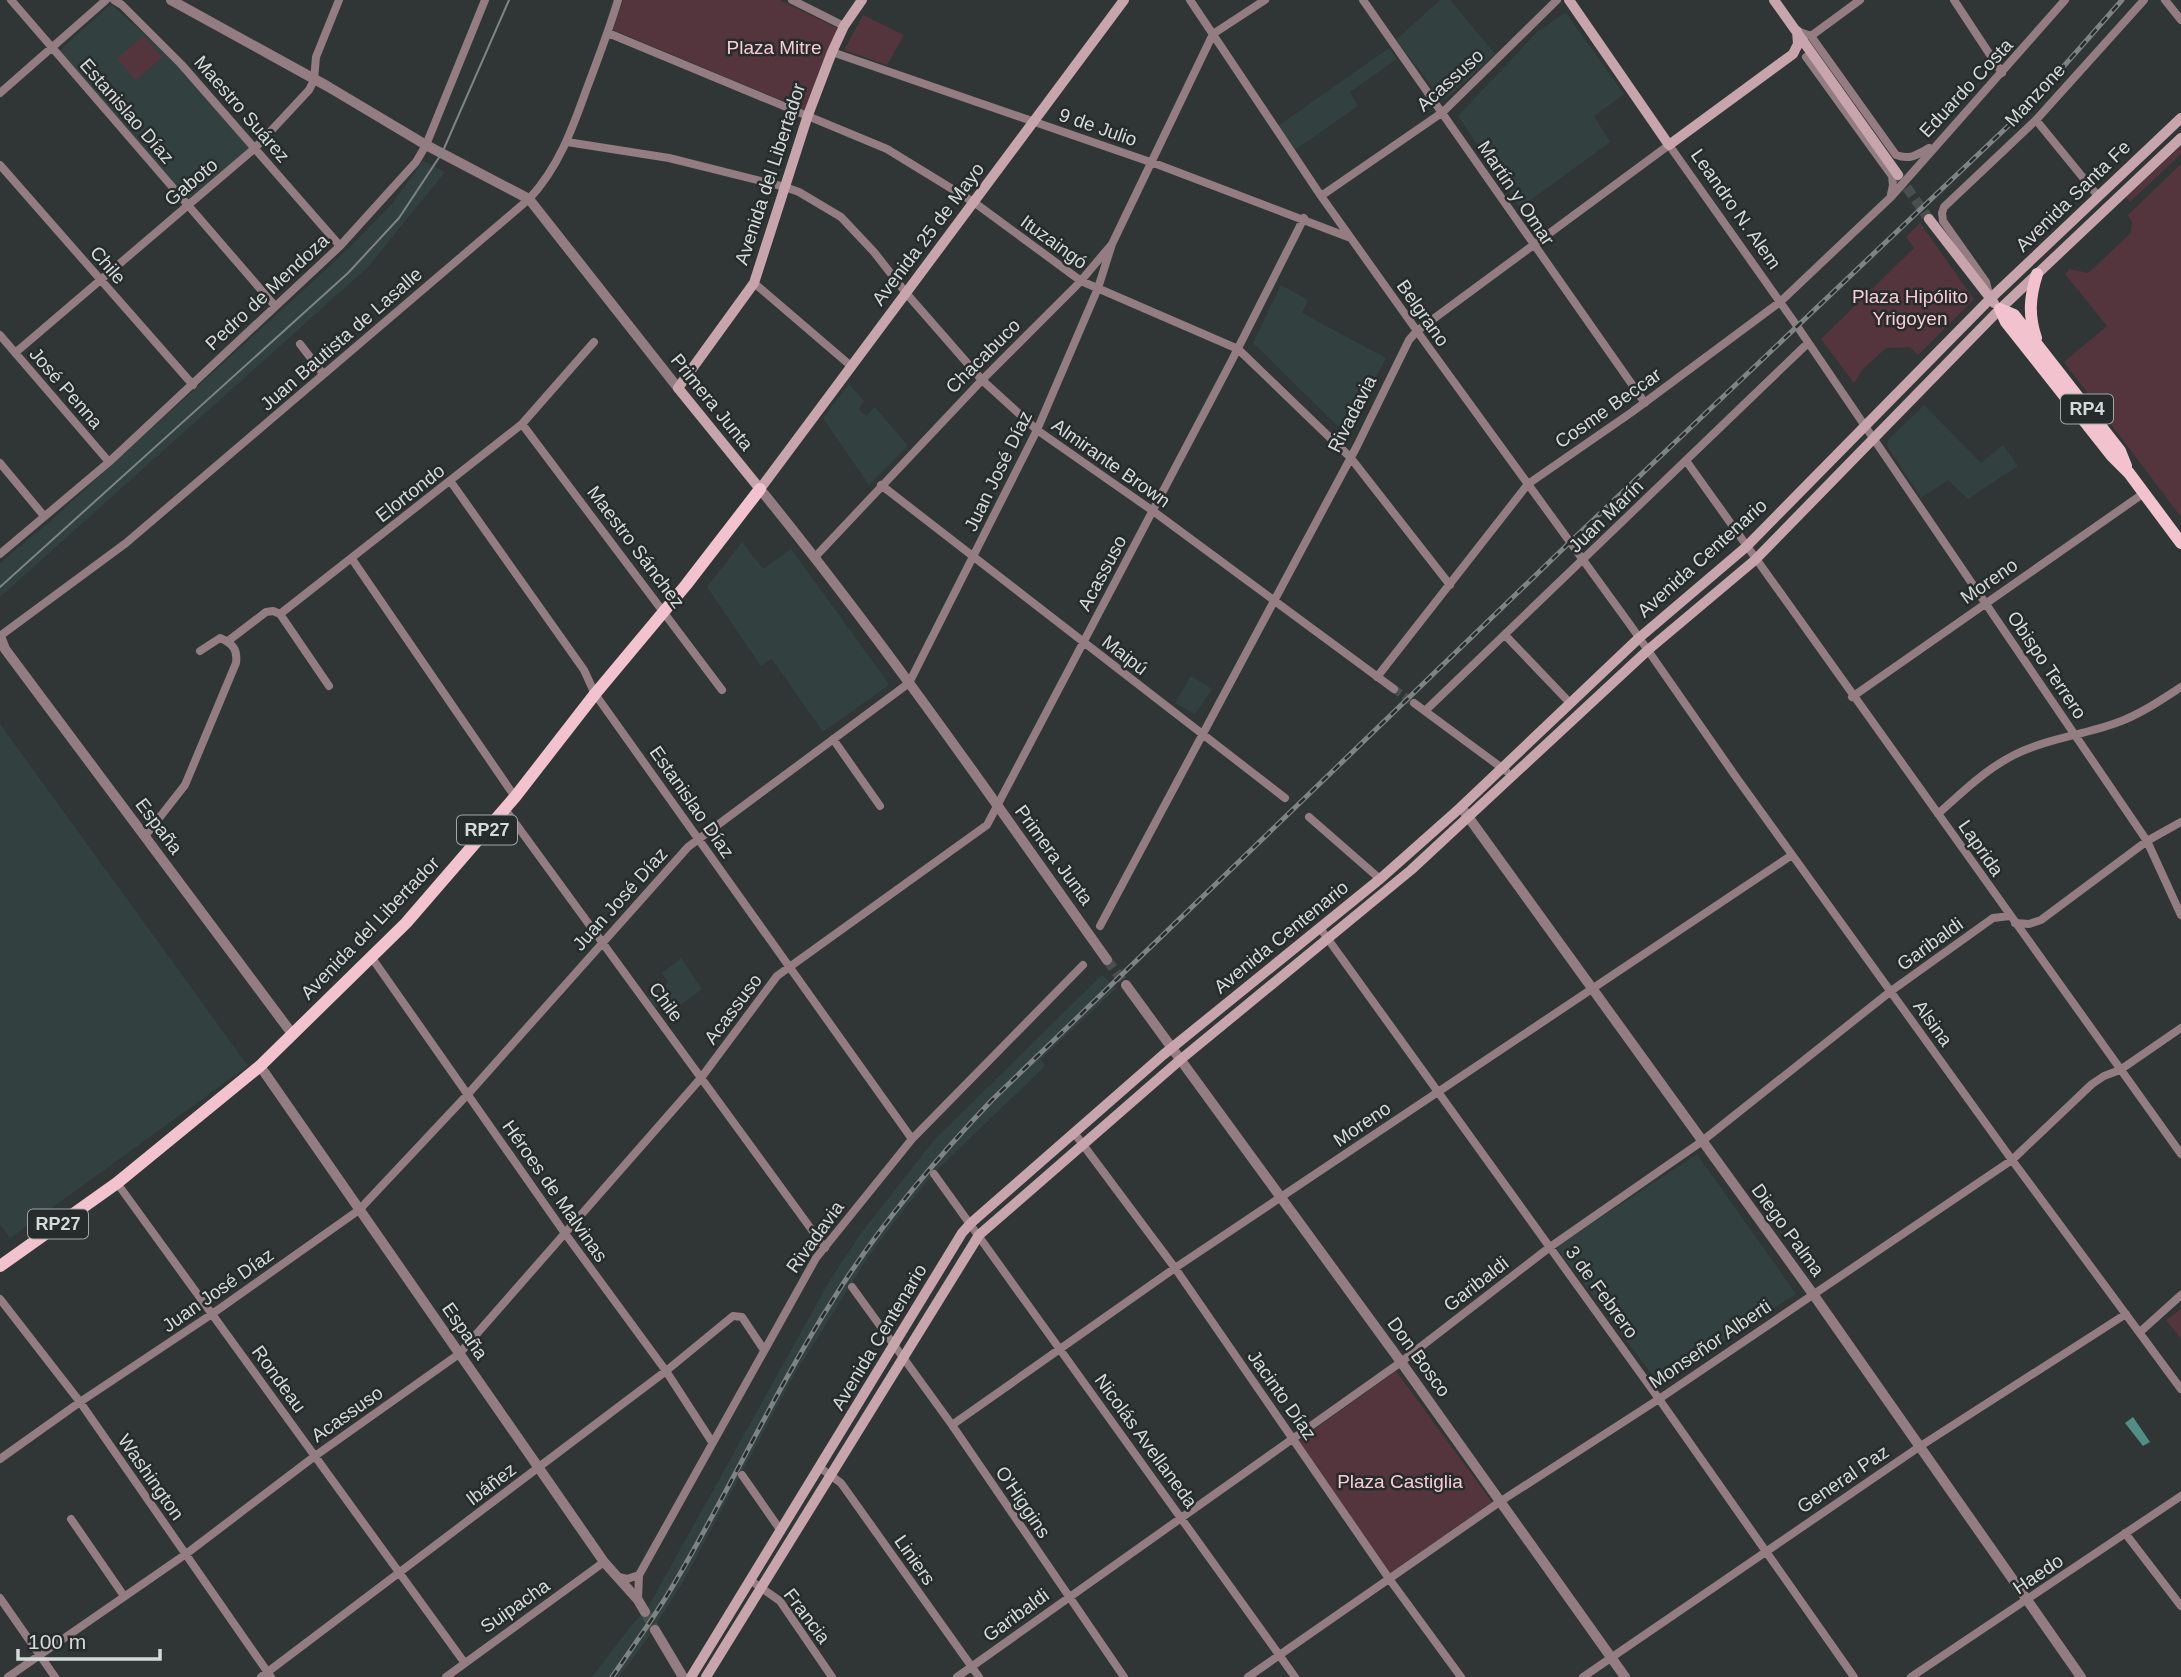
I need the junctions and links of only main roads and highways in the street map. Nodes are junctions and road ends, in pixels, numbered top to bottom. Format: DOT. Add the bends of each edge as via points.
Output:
graph roads {
  1 [pos="862,0"];
  2 [pos="1124,0"];
  3 [pos="1569,0"];
  4 [pos="1774,0"];
  5 [pos="1797,31"];
  6 [pos="1793,54"];
  7 [pos="1824,70"];
  8 [pos="2181,118"];
  9 [pos="2181,138"];
  10 [pos="1669,145"];
  11 [pos="1898,175"];
  12 [pos="1929,219"];
  13 [pos="2037,274"];
  14 [pos="1990,299"];
  15 [pos="2000,309"];
  16 [pos="2040,348"];
  17 [pos="678,388"];
  18 [pos="2129,472"];
  19 [pos="760,489"];
  20 [pos="2181,543"];
  21 [pos="1507,772"];
  22 [pos="1464,812"];
  23 [pos="0,1266"];
  24 [pos="691,1677"];
  25 [pos="706,1677"];
  1 -- 17 [label="main road, Avenida del Libertador" via="832,52 754,283"];
  2 -- 19 [label="main road, Avenida 25 de Mayo / RP27"];
  3 -- 10 [label="main road, Leandro N. Alem"];
  4 -- 5 [label="main road"];
  5 -- 6 [label="main road"];
  5 -- 7 [label="main road"];
  6 -- 7 [label="main road"];
  6 -- 10 [label="main road, Rivadavia"];
  7 -- 11 [label="main road"];
  8 -- 14 [label="main road, Avenida Santa Fe"];
  9 -- 13 [label="main road, Avenida Santa Fe"];
  12 -- 14 [label="main road, RP4"];
  13 -- 15 [label="main road, Avenida Santa Fe"];
  13 -- 16 [label="main road" via="2030,315"];
  14 -- 15 [label="main road, RP4"];
  14 -- 21 [label="main road, Avenida Centenario" via="1746,547 1639,638 1570,703"];
  15 -- 16 [label="main road, RP4" via="2014,315"];
  15 -- 18 [label="main road, RP4"];
  15 -- 21 [label="main road, Avenida Centenario" via="1755,560"];
  16 -- 18 [label="main road, RP4" via="2120,451"];
  17 -- 19 [label="main road, Primera Junta"];
  18 -- 20 [label="main road, RP4"];
  19 -- 23 [label="main road, Avenida del Libertador / RP27" via="515,797 372,958 260,1066 117,1183"];
  21 -- 22 [label="main road, Avenida Centenario"];
  22 -- 24 [label="main road, Avenida Centenario" via="1172,1048 962,1233"];
  22 -- 25 [label="main road, Avenida Centenario" via="1411,870 1180,1060 979,1235"];
}
